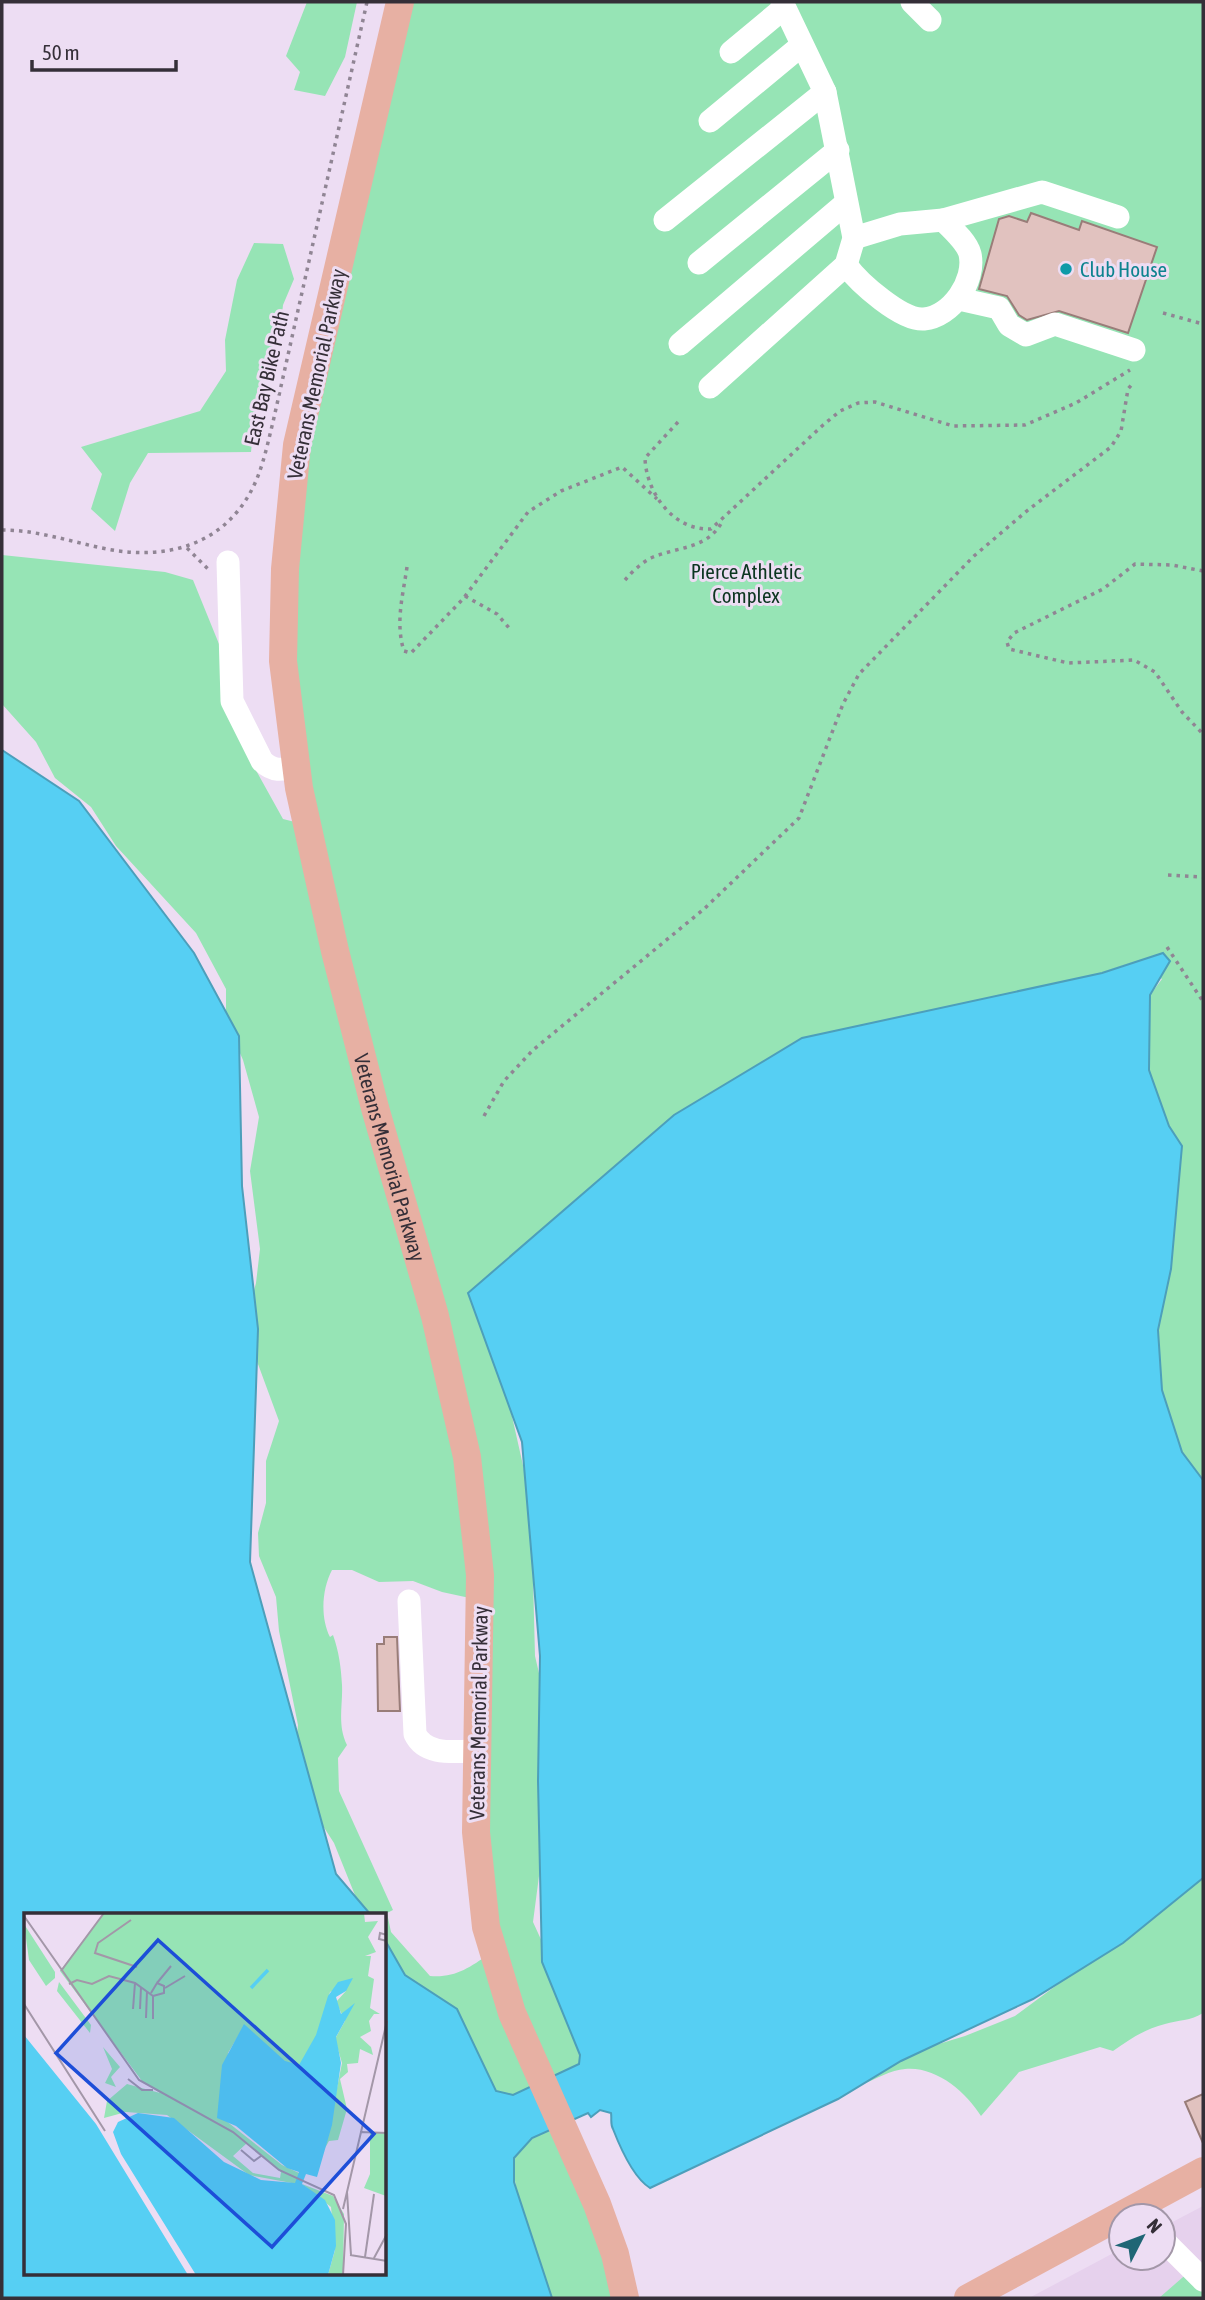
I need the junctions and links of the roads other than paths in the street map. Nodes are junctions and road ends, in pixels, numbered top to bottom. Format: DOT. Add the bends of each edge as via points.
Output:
graph roads {
  1 [pos="400,2"];
  2 [pos="912,2"];
  3 [pos="783,5"];
  4 [pos="930,20"];
  5 [pos="802,45"];
  6 [pos="731,52"];
  7 [pos="825,92"];
  8 [pos="710,121"];
  9 [pos="838,150"];
  10 [pos="846,203"];
  11 [pos="1118,217"];
  12 [pos="665,220"];
  13 [pos="943,220"];
  14 [pos="854,239"];
  15 [pos="699,263"];
  16 [pos="846,265"];
  17 [pos="958,299"];
  18 [pos="680,344"];
  19 [pos="1133,359"];
  20 [pos="710,387"];
  21 [pos="228,562"];
  22 [pos="296,767"];
  23 [pos="409,1601"];
  24 [pos="479,1751"];
  25 [pos="1203,2171"];
  26 [pos="1156,2202"];
  27 [pos="1107,2229"];
  28 [pos="1177,2255"];
  29 [pos="1203,2280"];
  30 [pos="625,2298"];
  31 [pos="968,2298"];
  1 -- 22 [label="main road, Veterans Memorial Parkway" via="291,490 281,631"];
  2 -- 4 [label="lane"];
  3 -- 5 [label="lane"];
  3 -- 6 [label="lane"];
  5 -- 7 [label="lane"];
  5 -- 8 [label="lane"];
  7 -- 9 [label="lane"];
  7 -- 12 [label="lane"];
  9 -- 10 [label="lane"];
  9 -- 15 [label="lane"];
  10 -- 14 [label="lane"];
  10 -- 18 [label="lane"];
  11 -- 13 [label="lane" via="1042,192"];
  13 -- 14 [label="lane" via="900,224"];
  13 -- 17 [label="lane" via="970,254 967,280"];
  14 -- 16 [label="lane"];
  16 -- 17 [label="lane" via="872,292 922,320 939,315"];
  16 -- 20 [label="lane"];
  17 -- 19 [label="lane" via="999,308 1009,325 1026,335 1055,324"];
  21 -- 22 [label="lane" via="232,701 262,761 281,771"];
  22 -- 24 [label="main road, Veterans Memorial Parkway" via="335,951 435,1316 467,1457 480,1575"];
  23 -- 24 [label="lane" via="419,1743 432,1750"];
  24 -- 30 [label="main road, Veterans Memorial Parkway" via="476,1832 486,1927 512,2013 597,2204"];
  25 -- 26 [label="main road"];
  27 -- 31 [label="main road"];
  28 -- 29 [label="lane"];
}
